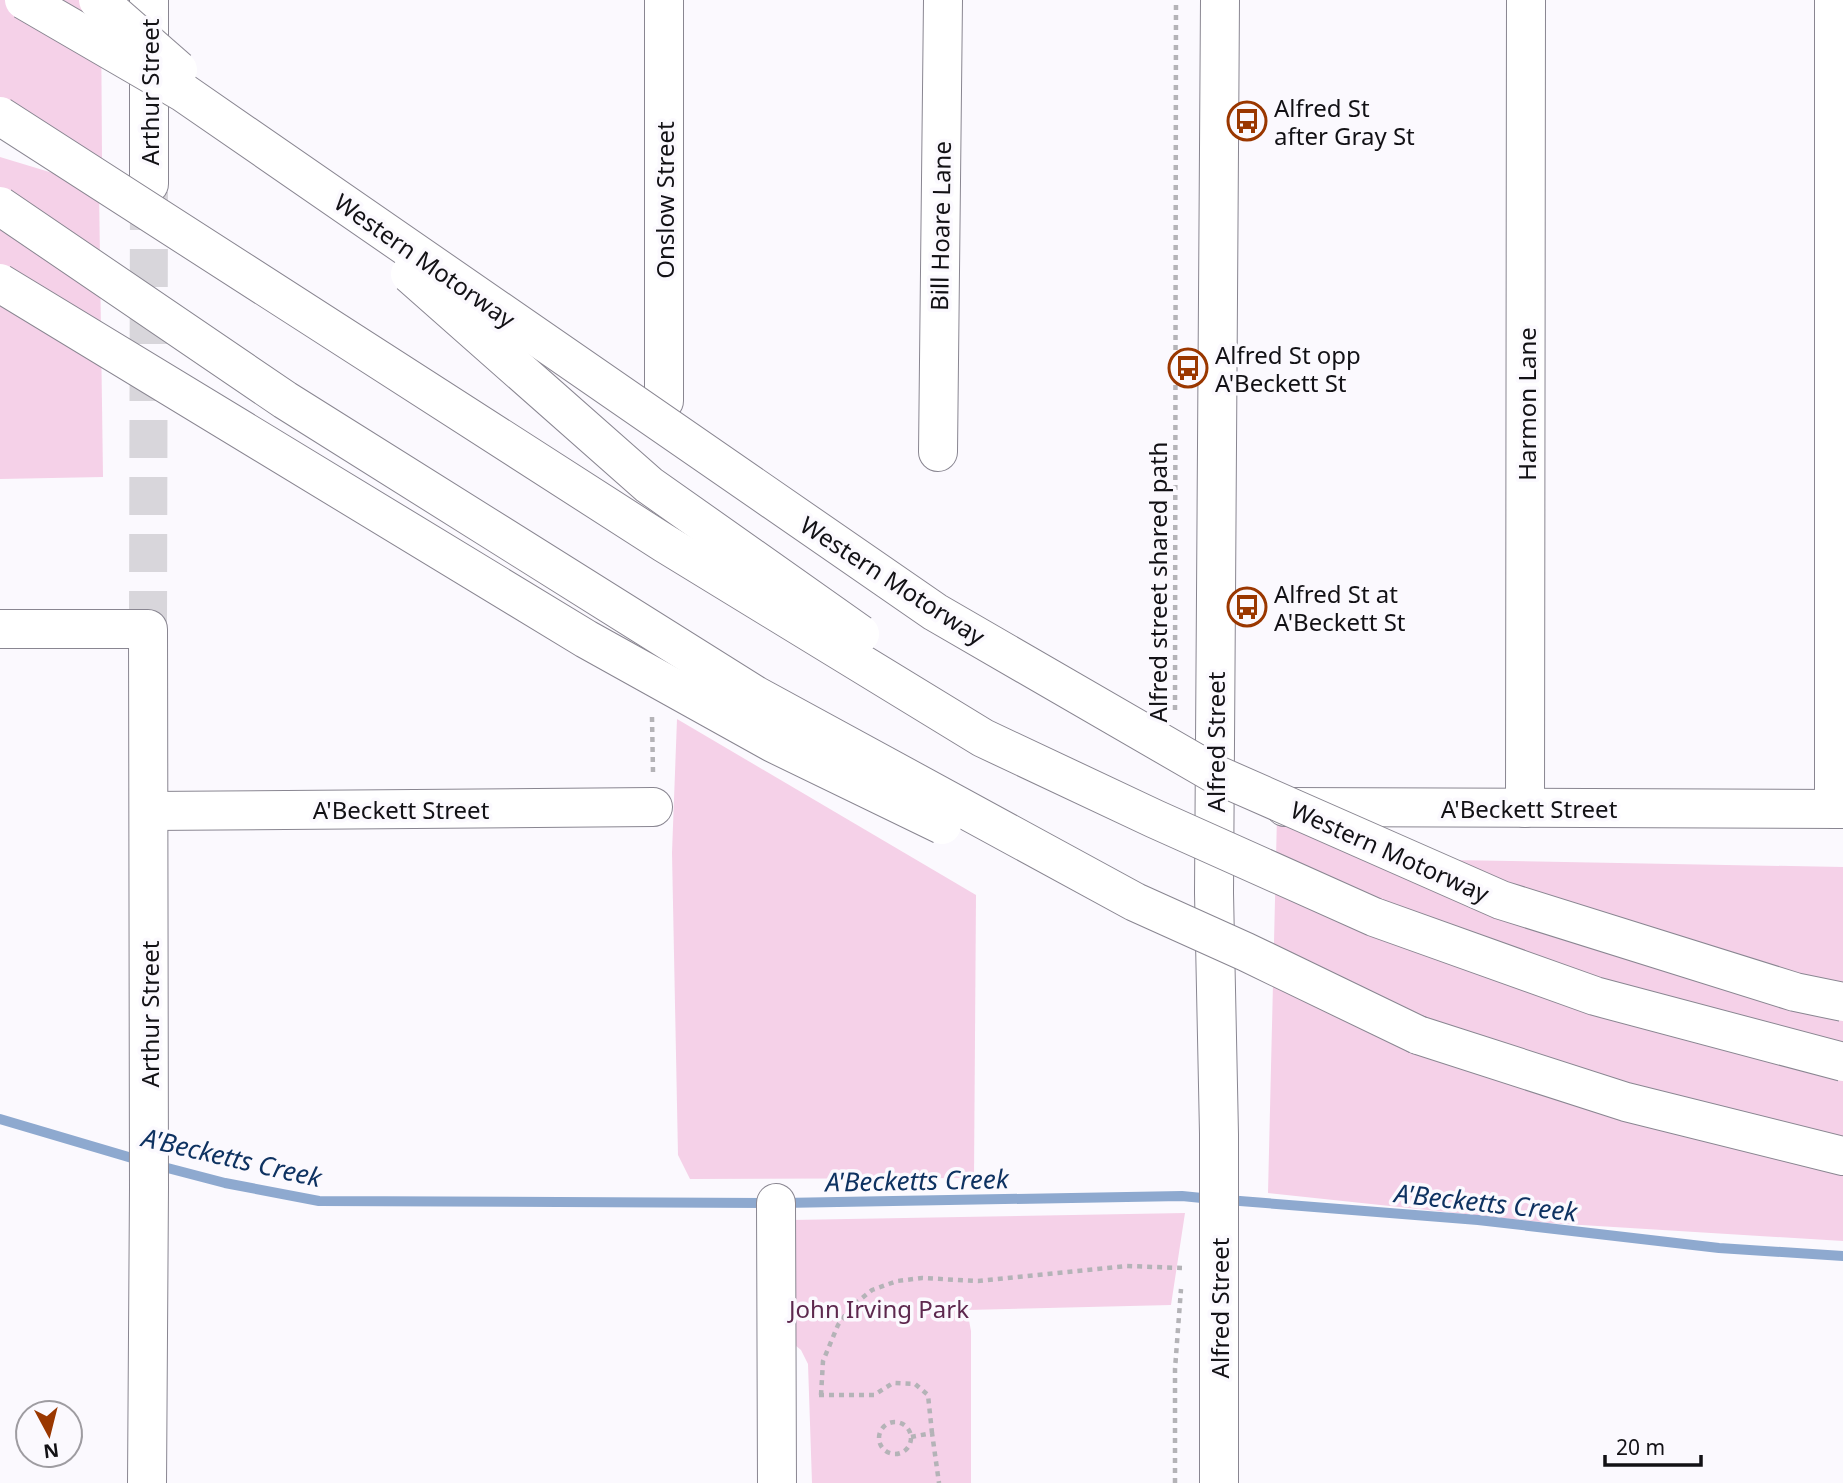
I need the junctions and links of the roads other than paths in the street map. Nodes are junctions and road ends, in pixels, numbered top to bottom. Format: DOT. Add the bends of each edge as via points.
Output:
graph roads {
  1 [pos="24,0"];
  2 [pos="98,0"];
  3 [pos="149,0"];
  4 [pos="664,0"];
  5 [pos="943,0"];
  6 [pos="1220,0"];
  7 [pos="1526,0"];
  8 [pos="1834,0"];
  9 [pos="0,116"];
  10 [pos="149,184"];
  11 [pos="0,206"];
  12 [pos="0,283"];
  13 [pos="664,401"];
  14 [pos="938,453"];
  15 [pos="0,628"];
  16 [pos="653,807"];
  17 [pos="1215,807"];
  18 [pos="1525,808"];
  19 [pos="1838,809"];
  20 [pos="149,811"];
  21 [pos="1155,819"];
  22 [pos="1843,1002"];
  23 [pos="1418,1035"];
  24 [pos="1843,1062"];
  25 [pos="1843,1156"];
  26 [pos="776,1203"];
  27 [pos="147,1483"];
  28 [pos="777,1483"];
  29 [pos="1220,1483"];
  1 -- 22 [label="main road, Western Motorway, bridge" via="184,93 934,611 1215,774 1501,900 1795,992"];
  2 -- 21 [label="main road, bridge" via="649,485 941,690"];
  3 -- 10 [label="main road, Arthur Street"];
  4 -- 13 [label="main road, Onslow Street"];
  5 -- 14 [label="main road, Bill Hoare Lane"];
  6 -- 17 [label="main road, Alfred Street"];
  7 -- 18 [label="main road, Harmon Lane"];
  8 -- 19 [label="main road"];
  9 -- 21 [label="main road, bridge" via="653,535 983,738"];
  11 -- 23 [label="main road, bridge" via="285,400 755,695 1135,902"];
  12 -- 23 [label="main road, bridge" via="574,632 773,743 1206,951"];
  15 -- 20 [label="main road, Arthur Street" via="148,629"];
  16 -- 20 [label="main road, A'Beckett Street"];
  17 -- 18 [label="main road, A'Beckett Street"];
  17 -- 29 [label="main road, Alfred Street"];
  18 -- 19 [label="main road, A'Beckett Street"];
  20 -- 27 [label="main road, Arthur Street"];
  21 -- 24 [label="main road, bridge" via="1374,917 1582,991"];
  23 -- 25 [label="main road" via="1626,1102"];
  26 -- 28 [label="main road"];
}
